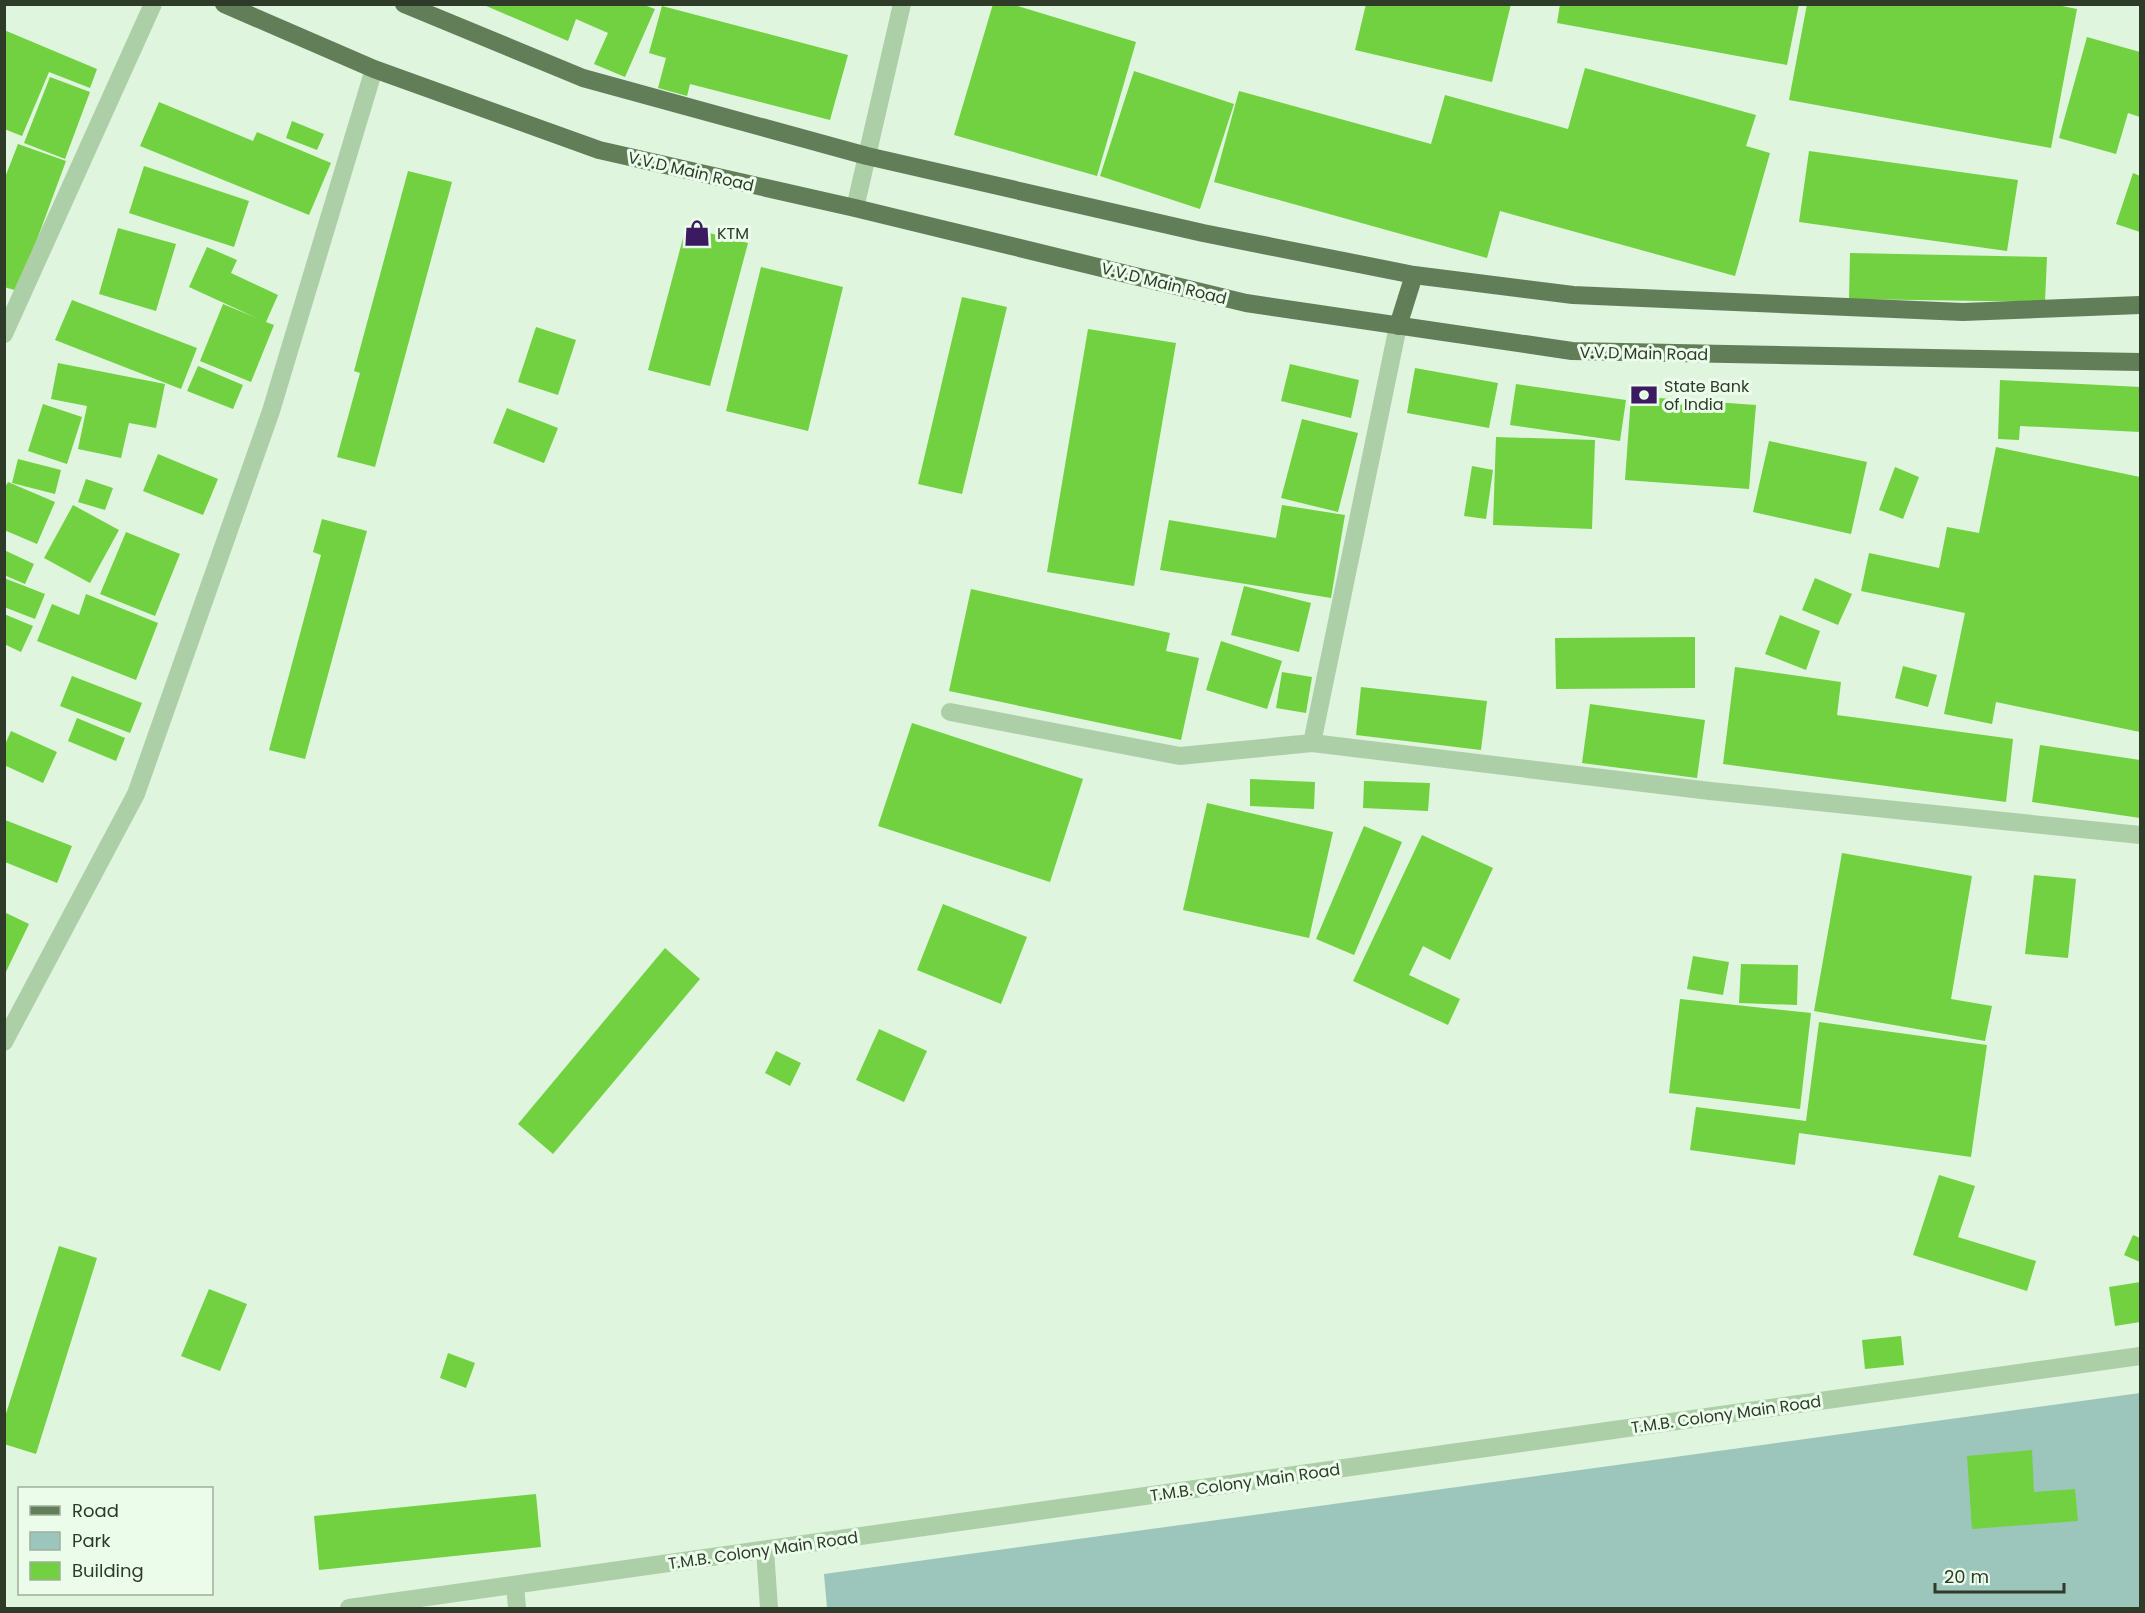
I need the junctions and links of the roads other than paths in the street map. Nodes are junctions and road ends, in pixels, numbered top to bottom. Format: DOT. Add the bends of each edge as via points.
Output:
graph roads {
  1 [pos="153,4"];
  2 [pos="224,4"];
  3 [pos="404,4"];
  4 [pos="902,4"];
  5 [pos="374,69"];
  6 [pos="867,156"];
  7 [pos="855,208"];
  8 [pos="1414,275"];
  9 [pos="2140,305"];
  10 [pos="1398,326"];
  11 [pos="4,334"];
  12 [pos="2140,362"];
  13 [pos="950,712"];
  14 [pos="1312,743"];
  15 [pos="2140,835"];
  16 [pos="4,1042"];
  17 [pos="2140,1356"];
  18 [pos="765,1550"];
  19 [pos="515,1585"];
  20 [pos="349,1608"];
  21 [pos="517,1608"];
  22 [pos="769,1608"];
  1 -- 11 [label="street"];
  2 -- 5 [label="main road, V.V.D Main Road"];
  3 -- 6 [label="main road" via="583,78"];
  4 -- 6 [label="street"];
  5 -- 7 [label="main road, V.V.D Main Road" via="599,150"];
  5 -- 16 [label="street" via="271,411 136,794"];
  6 -- 7 [label="street"];
  6 -- 8 [label="main road" via="1203,233"];
  7 -- 10 [label="main road, V.V.D Main Road" via="1246,303"];
  8 -- 9 [label="main road" via="1573,295 1963,312"];
  8 -- 10 [label="main road"];
  10 -- 12 [label="main road, V.V.D Main Road" via="1572,351"];
  10 -- 14 [label="street"];
  13 -- 14 [label="street" via="1180,756"];
  14 -- 15 [label="street" via="1710,791"];
  17 -- 18 [label="street, T.M.B. Colony Main Road"];
  18 -- 19 [label="street, T.M.B. Colony Main Road"];
  18 -- 22 [label="street"];
  19 -- 20 [label="street, T.M.B. Colony Main Road"];
  19 -- 21 [label="street"];
}
